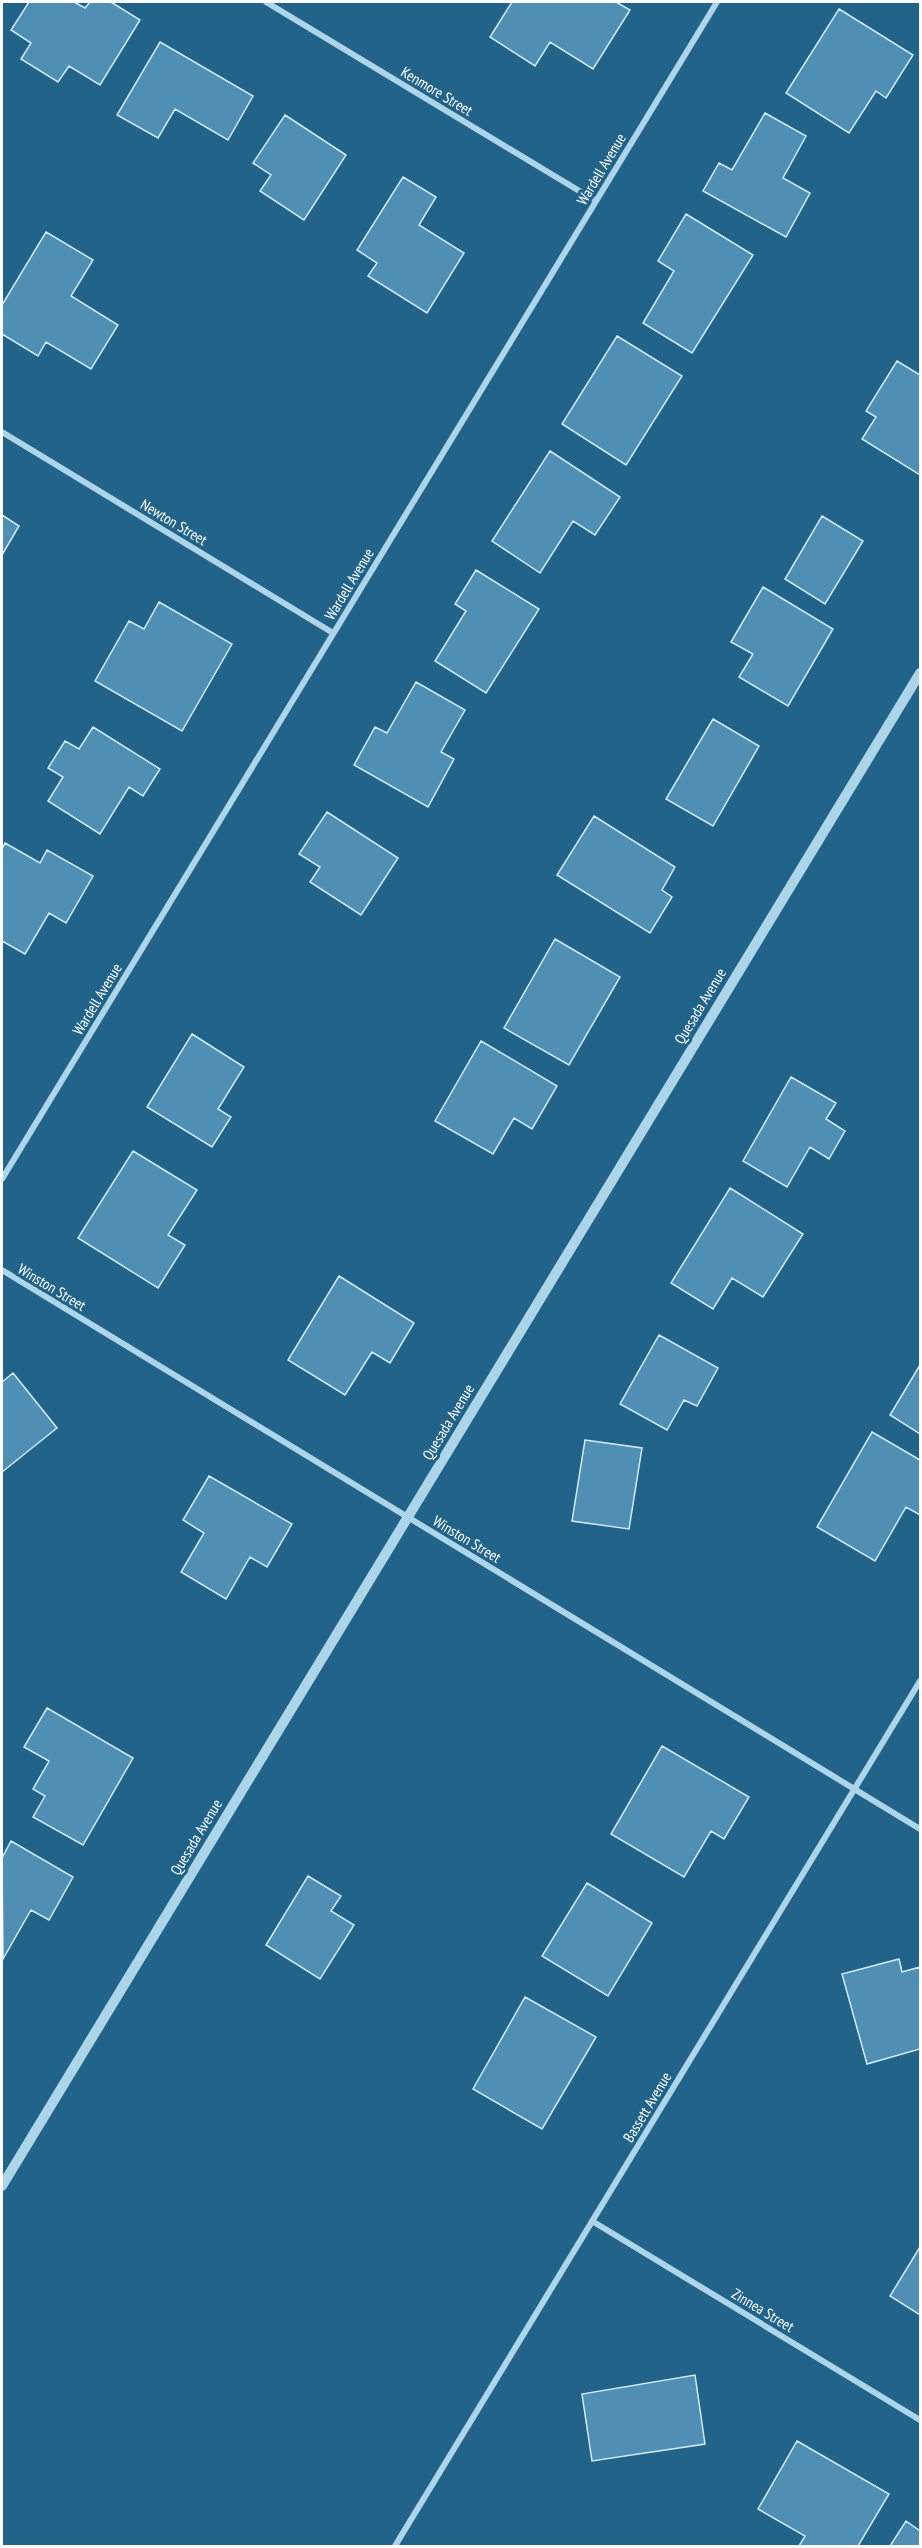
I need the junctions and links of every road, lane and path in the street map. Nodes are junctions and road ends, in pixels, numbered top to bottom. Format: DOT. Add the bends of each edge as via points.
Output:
graph roads {
  1 [pos="266,2"];
  2 [pos="717,2"];
  3 [pos="596,201"];
  4 [pos="2,432"];
  5 [pos="333,633"];
  6 [pos="921,673"];
  7 [pos="2,1179"];
  8 [pos="2,1270"];
  9 [pos="408,1517"];
  10 [pos="921,1681"];
  11 [pos="855,1789"];
  12 [pos="921,1829"];
  13 [pos="2,2186"];
  14 [pos="592,2221"];
  15 [pos="921,2420"];
  16 [pos="395,2547"];
  1 -- 3 [label="street, Kenmore Street"];
  2 -- 3 [label="street, Wardell Avenue"];
  3 -- 5 [label="street, Wardell Avenue"];
  4 -- 5 [label="street, Newton Street"];
  5 -- 7 [label="street, Wardell Avenue"];
  6 -- 9 [label="street, Quesada Avenue"];
  8 -- 9 [label="street, Winston Street"];
  9 -- 11 [label="street, Winston Street"];
  9 -- 13 [label="street, Quesada Avenue"];
  10 -- 11 [label="street, Bassett Avenue"];
  11 -- 12 [label="street, Winston Street"];
  11 -- 14 [label="street, Bassett Avenue"];
  14 -- 15 [label="street, Zinnea Street"];
  14 -- 16 [label="street, Bassett Avenue"];
}
